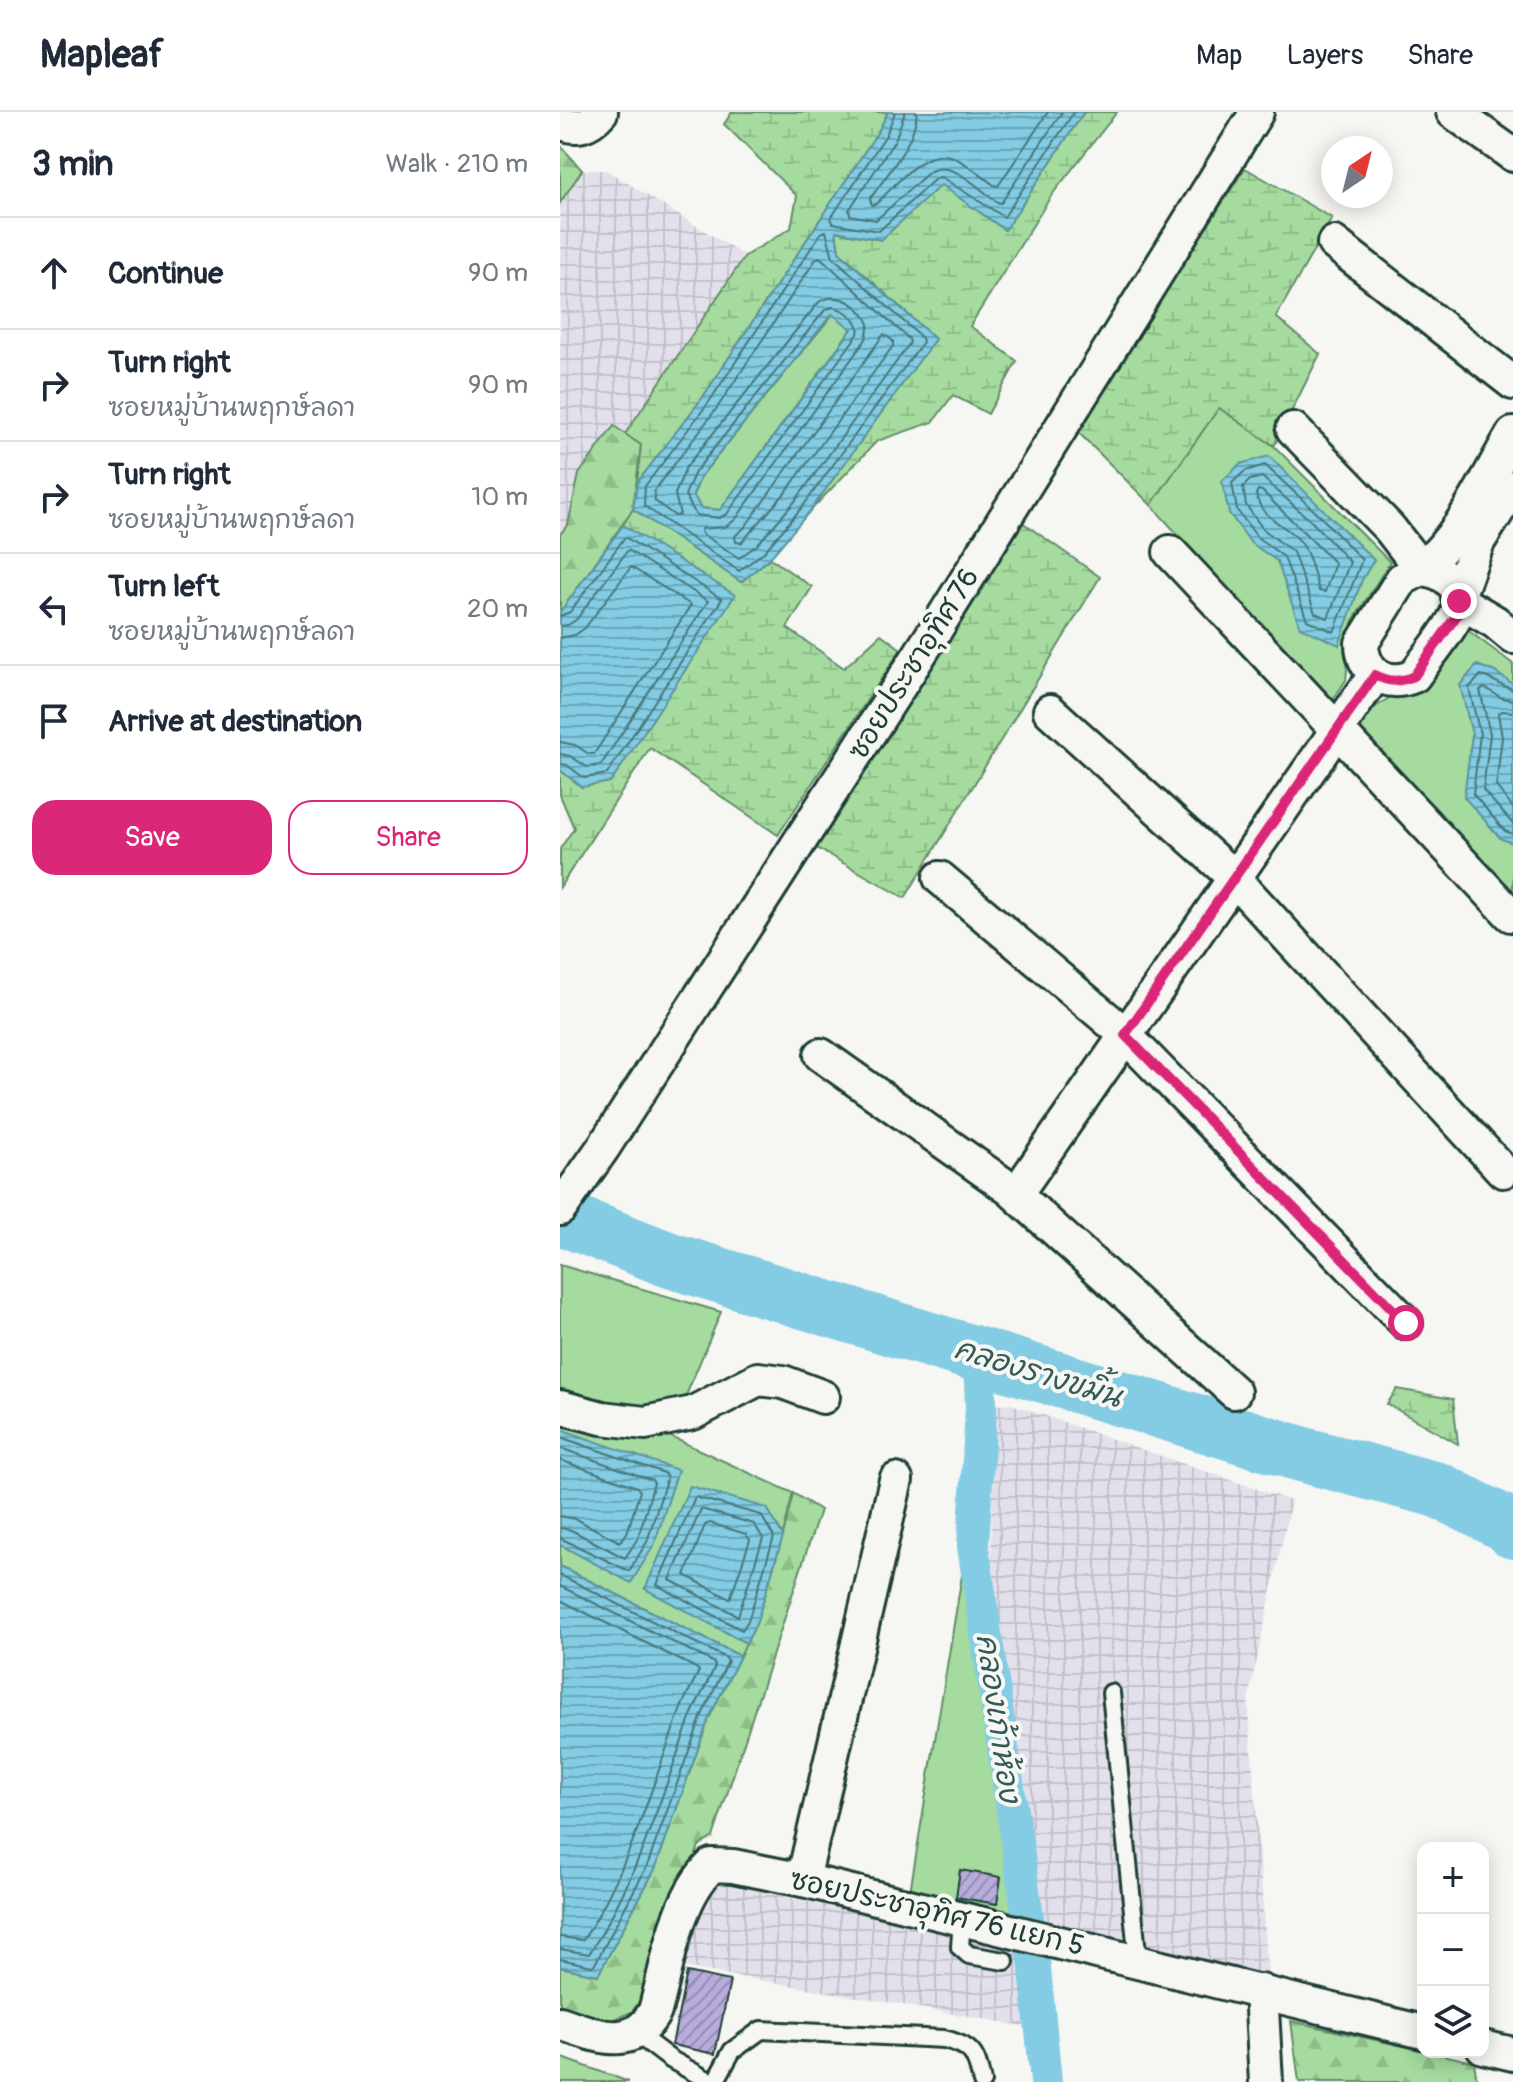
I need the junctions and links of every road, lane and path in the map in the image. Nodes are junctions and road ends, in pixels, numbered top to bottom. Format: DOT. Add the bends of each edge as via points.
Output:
graph roads {
  1 [pos="601,112"];
  2 [pos="1257,112"];
  3 [pos="1453,112"];
  4 [pos="560,122"];
  5 [pos="1513,155"];
  6 [pos="1334,243"];
  7 [pos="1513,383"];
  8 [pos="1293,429"];
  9 [pos="1513,434"];
  10 [pos="1513,487"];
  11 [pos="1170,552"];
  12 [pos="1421,569"];
  13 [pos="1459,599"];
  14 [pos="1513,637"];
  15 [pos="1375,675"];
  16 [pos="1050,711"];
  17 [pos="1337,729"];
  18 [pos="940,878"];
  19 [pos="1233,878"];
  20 [pos="1511,915"];
  21 [pos="1125,1035"];
  22 [pos="821,1055"];
  23 [pos="1503,1171"];
  24 [pos="1016,1194"];
  25 [pos="560,1209"];
  26 [pos="1406,1323"];
  27 [pos="1234,1392"];
  28 [pos="823,1397"];
  29 [pos="560,1407"];
  30 [pos="896,1480"];
  31 [pos="1111,1693"];
  32 [pos="803,1880"];
  33 [pos="962,1918"];
  34 [pos="1005,1961"];
  35 [pos="1138,1962"];
  36 [pos="1261,1991"];
  37 [pos="560,2023"];
  38 [pos="1417,2030"];
  39 [pos="637,2034"];
  40 [pos="1489,2048"];
  41 [pos="1513,2054"];
  42 [pos="713,2082"];
  43 [pos="982,2082"];
  44 [pos="1266,2082"];
  1 -- 4 [label="street" via="587,125"];
  2 -- 25 [label="street, ซอยประชาอุทิศ 76" via="887,706"];
  3 -- 5 [label="street"];
  6 -- 7 [label="street"];
  8 -- 12 [label="street" via="1390,529"];
  9 -- 12 [label="street" via="1454,534"];
  10 -- 13 [label="street" via="1478,542"];
  11 -- 17 [label="street"];
  12 -- 13 [label="street" via="1451,580"];
  12 -- 15 [label="street" via="1402,579 1362,643 1365,663"];
  13 -- 14 [label="street"];
  13 -- 15 [label="street" via="1459,612 1414,676 1392,681"];
  15 -- 17 [label="street"];
  16 -- 19 [label="street"];
  17 -- 19 [label="street"];
  17 -- 20 [label="street"];
  18 -- 21 [label="street"];
  19 -- 21 [label="street"];
  19 -- 23 [label="street"];
  21 -- 24 [label="street"];
  21 -- 26 [label="street"];
  22 -- 24 [label="street"];
  24 -- 27 [label="street"];
  28 -- 29 [label="street" via="758,1379 693,1413 645,1423"];
  30 -- 32 [label="street"];
  31 -- 35 [label="lane"];
  32 -- 33 [label="street, ซอยประชาอุทิศ 76 แยก 5"];
  32 -- 39 [label="street, ซอยประชาอุทิศ 76 แยก 5" via="712,1865 687,1898 655,2011"];
  33 -- 34 [label="lane" via="960,1947 969,1955"];
  33 -- 35 [label="street, ซอยประชาอุทิศ 76 แยก 5"];
  35 -- 36 [label="street, ซอยประชาอุทิศ 76 แยก 5"];
  36 -- 38 [label="street, ซอยประชาอุทิศ 76 แยก 5"];
  36 -- 44 [label="street"];
  37 -- 39 [label="street" via="618,2038"];
  39 -- 42 [label="lane"];
  40 -- 41 [label="street"];
  42 -- 43 [label="lane" via="732,2051 761,2030 944,2039 964,2044 977,2058"];
}
